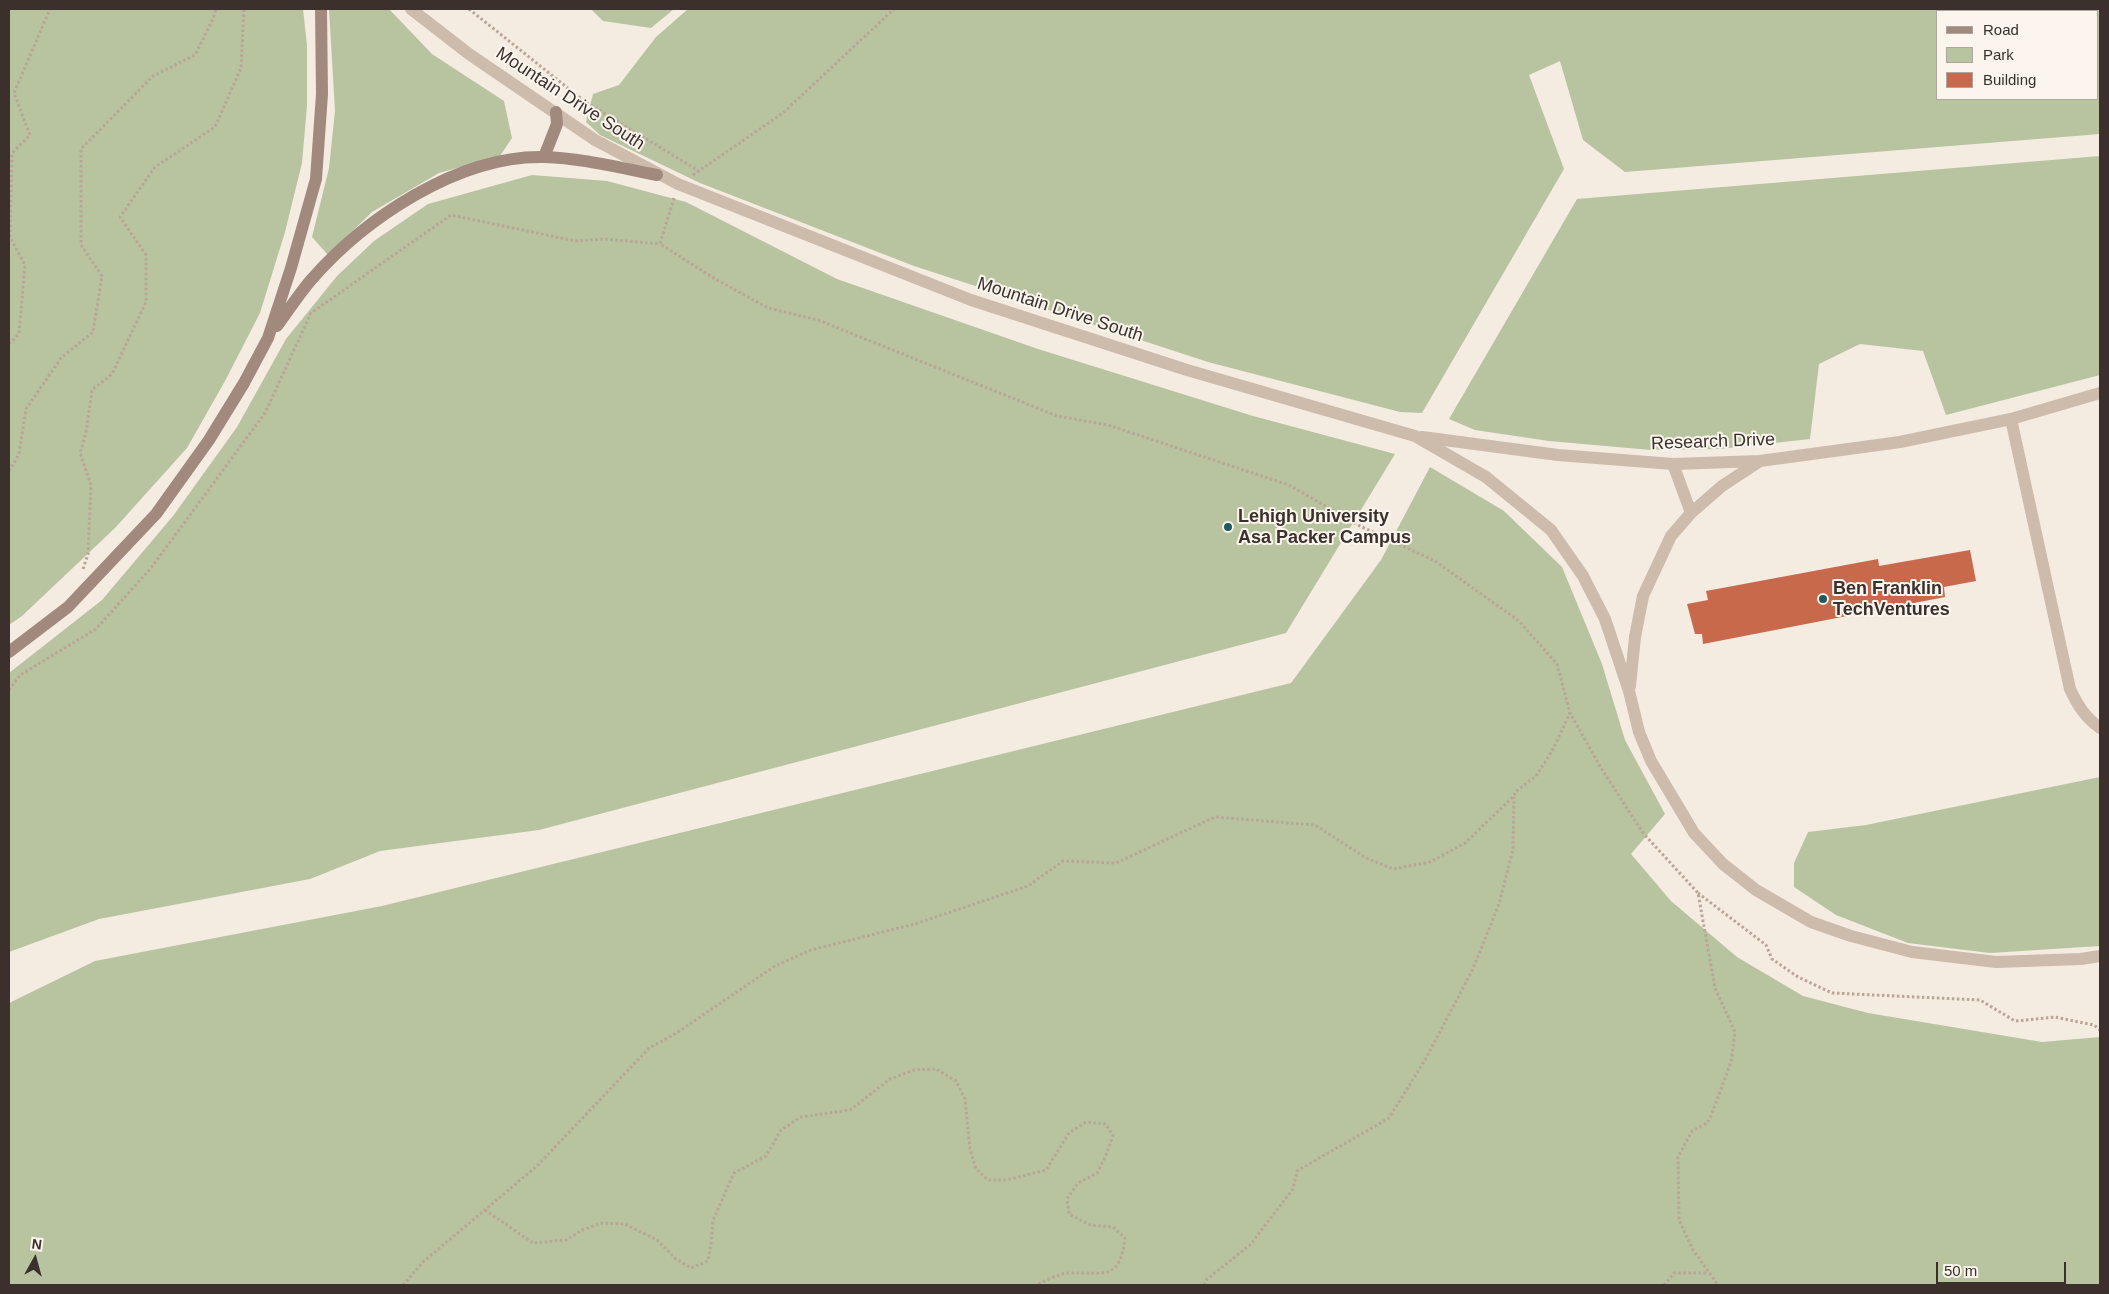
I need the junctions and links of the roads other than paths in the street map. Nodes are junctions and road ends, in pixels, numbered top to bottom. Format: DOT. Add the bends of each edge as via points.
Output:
graph roads {
  1 [pos="321,9"];
  2 [pos="411,9"];
  3 [pos="556,112"];
  4 [pos="544,157"];
  5 [pos="657,174"];
  6 [pos="268,338"];
  7 [pos="2100,393"];
  8 [pos="2011,419"];
  9 [pos="1415,436"];
  10 [pos="1760,460"];
  11 [pos="1674,464"];
  12 [pos="1691,513"];
  13 [pos="9,652"];
  14 [pos="1629,691"];
  15 [pos="2100,728"];
  16 [pos="2100,956"];
  1 -- 6 [label="street" via="322,94 316,179 283,297"];
  2 -- 3 [label="street, Mountain Drive South" via="469,54"];
  3 -- 4 [label="street" via="557,124"];
  3 -- 5 [label="street, Mountain Drive South" via="596,140"];
  4 -- 5 [label="street"];
  4 -- 6 [label="street" via="519,158 464,172 383,215 340,250 311,280"];
  5 -- 9 [label="street, Mountain Drive South" via="971,300 1187,370"];
  6 -- 13 [label="street" via="209,440 156,514 68,607"];
  7 -- 8 [label="street, Research Drive"];
  8 -- 10 [label="street, Research Drive" via="1900,442"];
  8 -- 15 [label="street" via="2070,690 2086,718"];
  9 -- 11 [label="street, Research Drive" via="1558,454"];
  9 -- 14 [label="street, Mountain Drive South" via="1486,477 1551,530 1583,576 1605,619"];
  10 -- 11 [label="street, Research Drive"];
  10 -- 12 [label="street, Mountain Drive South" via="1722,486"];
  11 -- 12 [label="street"];
  12 -- 14 [label="street, Mountain Drive South" via="1671,536 1643,596"];
  14 -- 16 [label="street, Mountain Drive South" via="1639,732 1651,761 1694,833 1723,864 1756,890 1811,922 1912,952 1996,962"];
}
